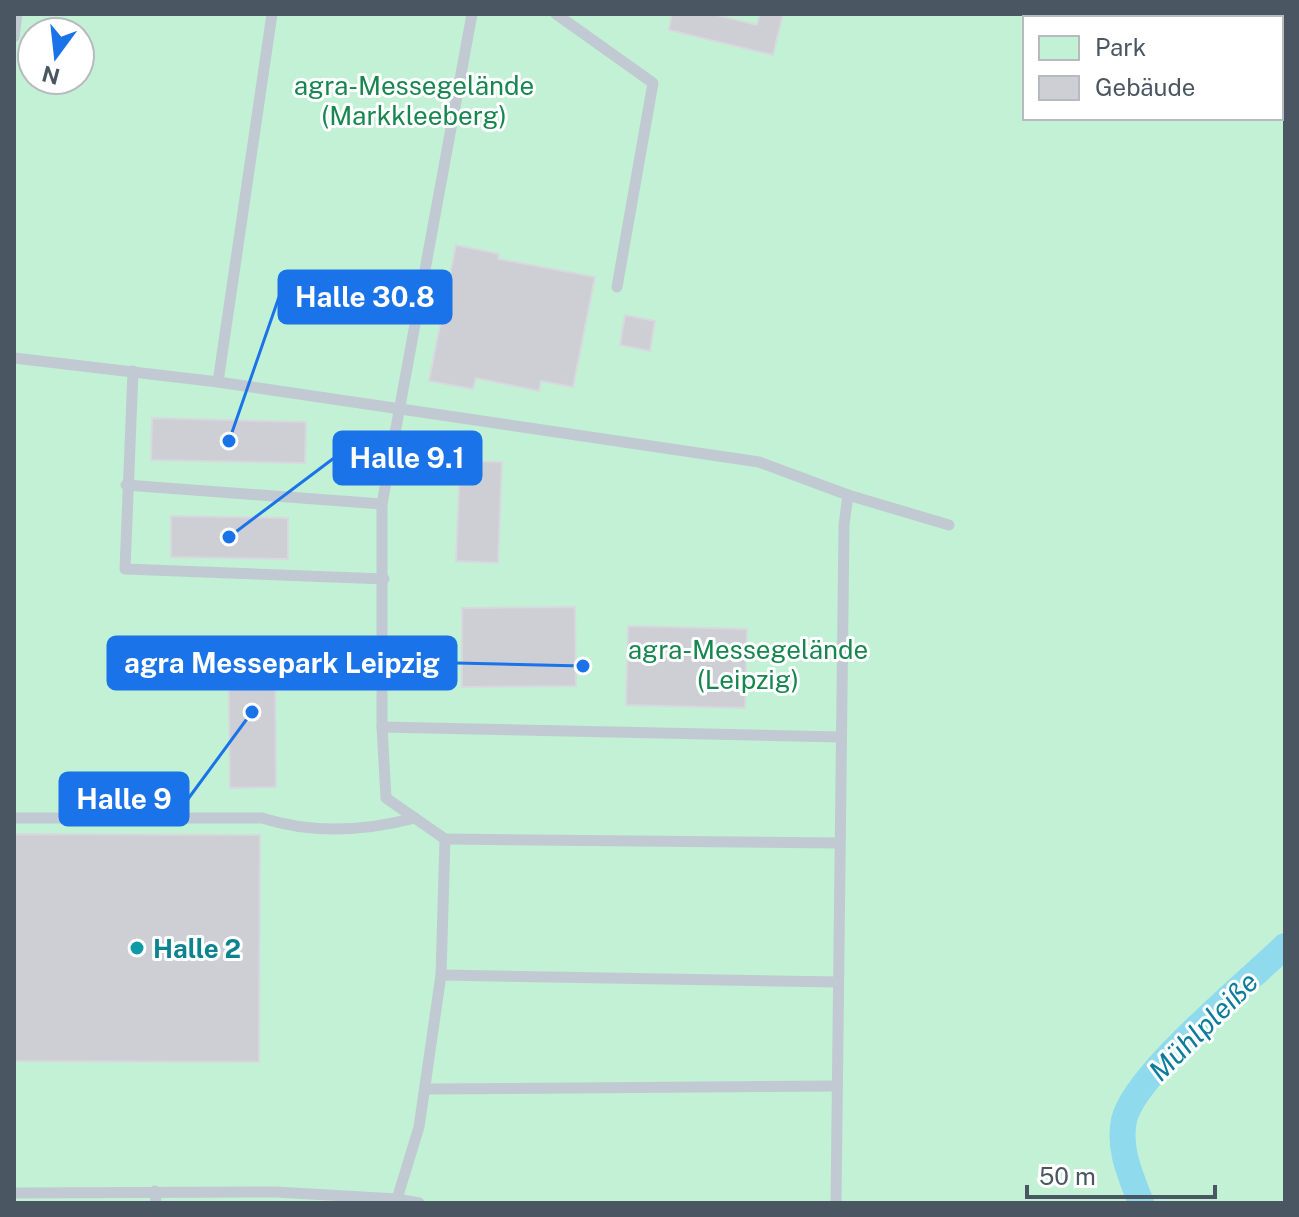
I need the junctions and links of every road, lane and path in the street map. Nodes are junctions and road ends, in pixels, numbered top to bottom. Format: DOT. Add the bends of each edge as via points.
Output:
graph roads {
  1 [pos="17,14"];
  2 [pos="272,14"];
  3 [pos="472,14"];
  4 [pos="556,14"];
  5 [pos="14,37"];
  6 [pos="617,287"];
  7 [pos="14,358"];
  8 [pos="133,371"];
  9 [pos="218,382"];
  10 [pos="398,408"];
  11 [pos="126,485"];
  12 [pos="848,495"];
  13 [pos="382,504"];
  14 [pos="949,525"];
  15 [pos="384,579"];
  16 [pos="382,727"];
  17 [pos="839,737"];
  18 [pos="14,818"];
  19 [pos="415,818"];
  20 [pos="445,839"];
  21 [pos="839,843"];
  22 [pos="441,975"];
  23 [pos="837,982"];
  24 [pos="837,1086"];
  25 [pos="425,1089"];
  26 [pos="14,1193"];
  27 [pos="156,1197"];
  28 [pos="317,1199"];
  29 [pos="397,1199"];
  30 [pos="419,1203"];
  31 [pos="836,1203"];
  1 -- 5 [label="lane"];
  2 -- 9 [label="lane"];
  3 -- 10 [label="lane"];
  4 -- 6 [label="lane" via="653,83"];
  7 -- 8 [label="lane"];
  8 -- 9 [label="lane"];
  8 -- 11 [label="lane"];
  9 -- 10 [label="lane"];
  10 -- 12 [label="lane" via="759,462"];
  10 -- 13 [label="lane"];
  11 -- 13 [label="lane"];
  11 -- 15 [label="lane" via="125,569"];
  12 -- 14 [label="lane"];
  12 -- 17 [label="lane"];
  13 -- 15 [label="lane"];
  15 -- 16 [label="lane"];
  16 -- 17 [label="lane"];
  16 -- 19 [label="lane" via="386,798"];
  17 -- 21 [label="lane"];
  18 -- 19 [label="lane" via="262,818 290,827 372,829"];
  19 -- 20 [label="lane"];
  20 -- 21 [label="lane"];
  20 -- 22 [label="lane"];
  21 -- 23 [label="lane"];
  22 -- 23 [label="lane"];
  22 -- 25 [label="lane"];
  23 -- 24 [label="lane"];
  24 -- 25 [label="lane"];
  24 -- 31 [label="lane"];
  25 -- 29 [label="lane"];
  26 -- 27 [label="lane"];
  27 -- 28 [label="lane"];
  28 -- 29 [label="lane"];
  29 -- 30 [label="lane"];
}
